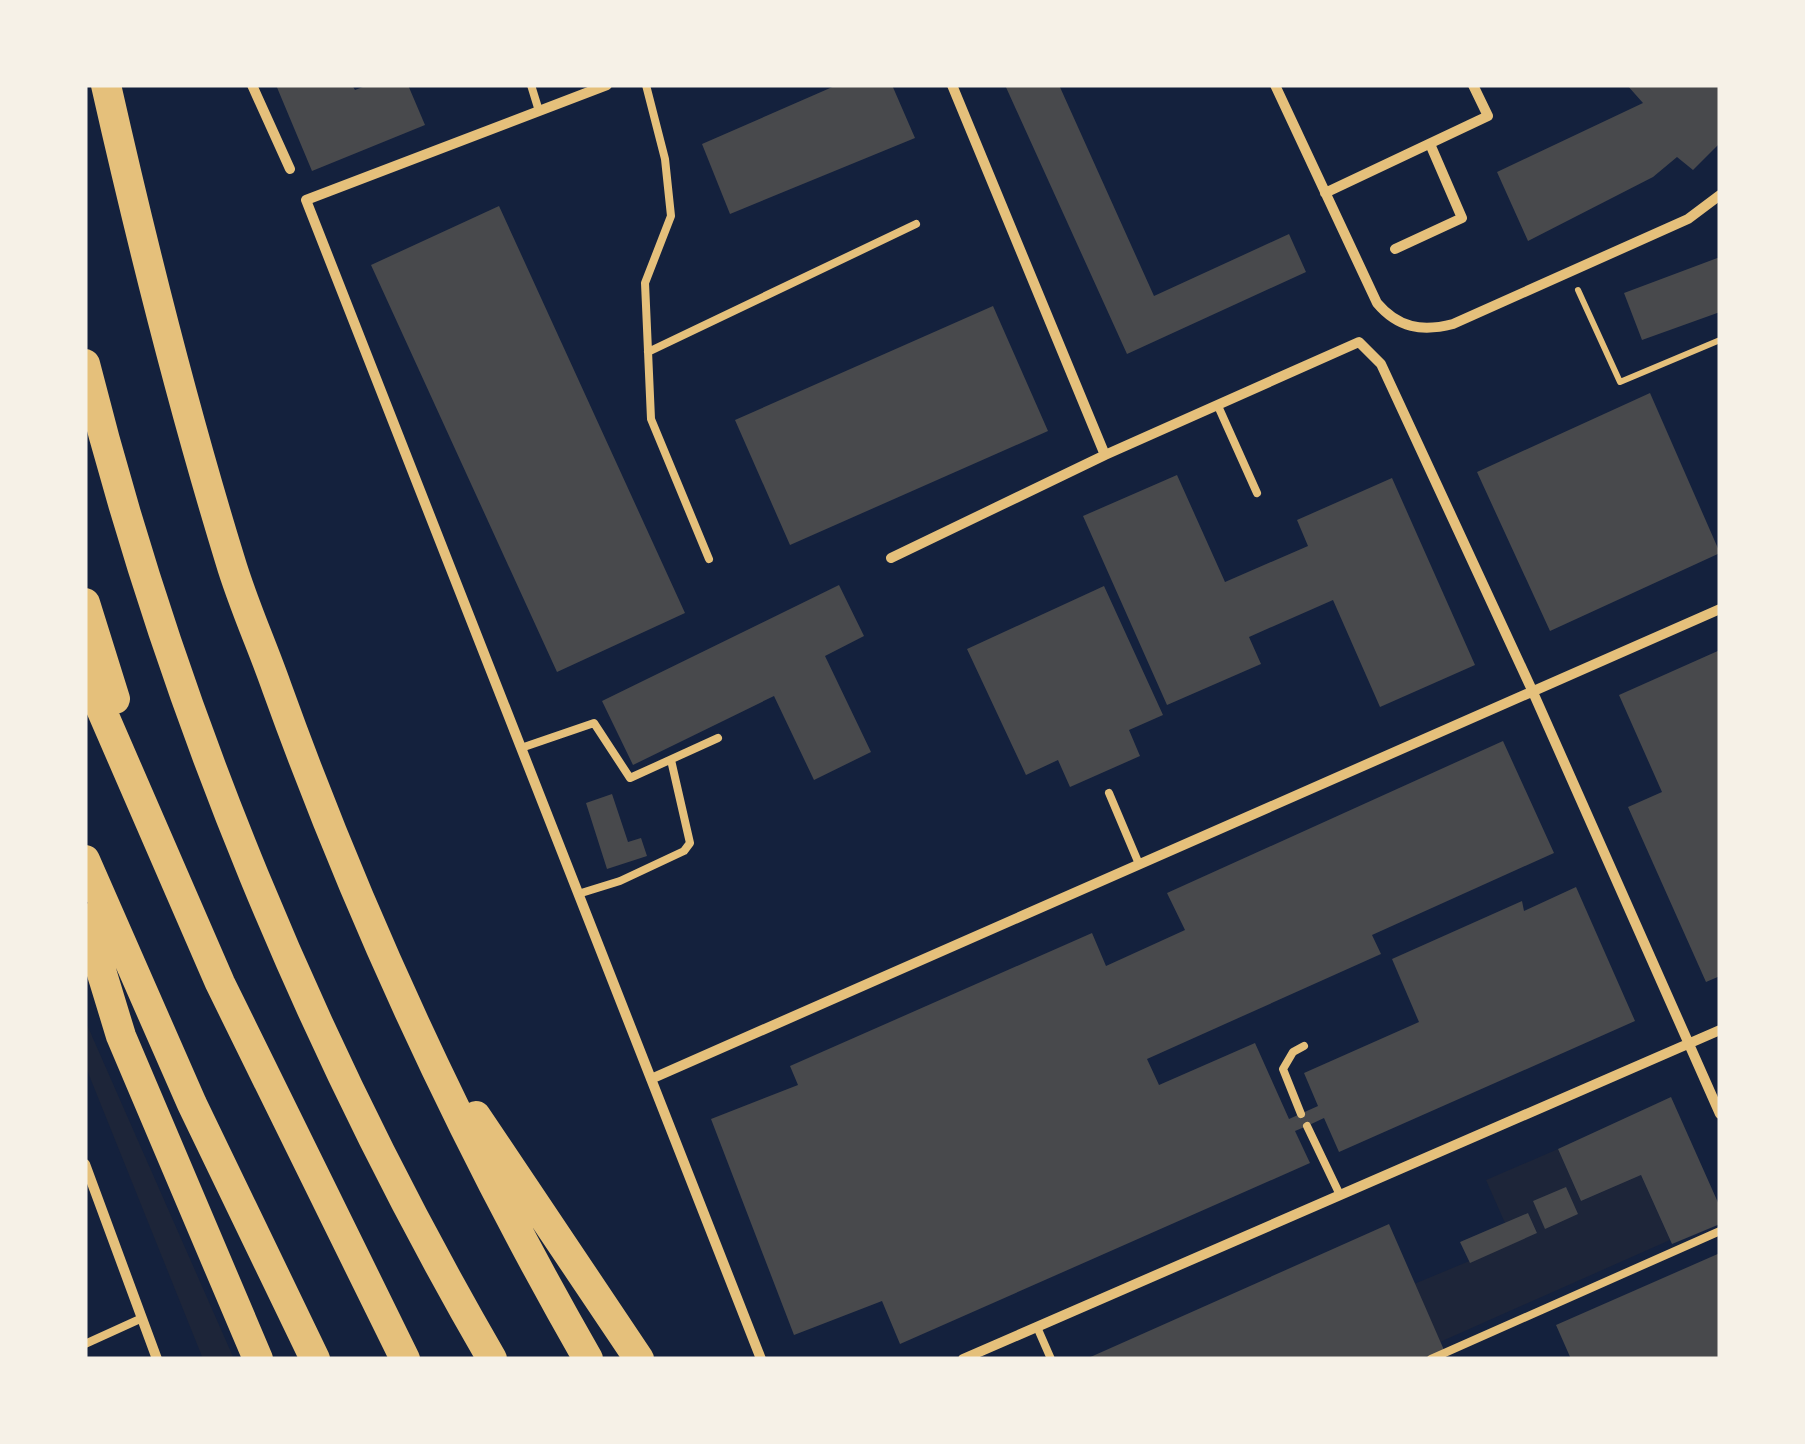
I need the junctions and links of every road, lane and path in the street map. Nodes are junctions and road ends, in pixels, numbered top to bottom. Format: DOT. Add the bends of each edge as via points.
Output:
graph roads {
  1 [pos="106,85"];
  2 [pos="252,85"];
  3 [pos="531,85"];
  4 [pos="607,85"];
  5 [pos="646,85"];
  6 [pos="952,85"];
  7 [pos="1275,85"];
  8 [pos="1473,85"];
  9 [pos="539,111"];
  10 [pos="1430,144"];
  11 [pos="290,170"];
  12 [pos="1325,192"];
  13 [pos="1720,195"];
  14 [pos="916,224"];
  15 [pos="1395,249"];
  16 [pos="1568,269"];
  17 [pos="1720,340"];
  18 [pos="648,352"];
  19 [pos="85,364"];
  20 [pos="1218,406"];
  21 [pos="1104,456"];
  22 [pos="1257,493"];
  23 [pos="709,558"];
  24 [pos="891,558"];
  25 [pos="85,603"];
  26 [pos="1720,609"];
  27 [pos="85,672"];
  28 [pos="1532,690"];
  29 [pos="718,738"];
  30 [pos="522,748"];
  31 [pos="671,760"];
  32 [pos="1110,793"];
  33 [pos="154,826"];
  34 [pos="85,860"];
  35 [pos="1139,864"];
  36 [pos="578,894"];
  37 [pos="85,918"];
  38 [pos="410,1018"];
  39 [pos="1720,1030"];
  40 [pos="1690,1044"];
  41 [pos="1304,1046"];
  42 [pos="651,1080"];
  43 [pos="1302,1114"];
  44 [pos="1720,1114"];
  45 [pos="1307,1126"];
  46 [pos="85,1164"];
  47 [pos="1340,1196"];
  48 [pos="1720,1232"];
  49 [pos="140,1318"];
  50 [pos="1037,1327"];
  51 [pos="85,1344"];
  52 [pos="157,1359"];
  53 [pos="258,1359"];
  54 [pos="316,1359"];
  55 [pos="405,1359"];
  56 [pos="492,1359"];
  57 [pos="588,1359"];
  58 [pos="639,1359"];
  59 [pos="761,1359"];
  60 [pos="963,1359"];
  61 [pos="1051,1359"];
  62 [pos="1430,1359"];
  1 -- 38 [label="highway" via="230,562 336,849"];
  2 -- 11 [label="street"];
  3 -- 9 [label="lane"];
  4 -- 9 [label="street"];
  5 -- 18 [label="lane" via="671,216 645,283"];
  6 -- 21 [label="street"];
  7 -- 12 [label="street"];
  8 -- 10 [label="street" via="1488,116"];
  9 -- 30 [label="street" via="306,200"];
  10 -- 12 [label="street"];
  10 -- 15 [label="street" via="1462,218"];
  12 -- 16 [label="street" via="1377,303 1388,316 1419,328 1438,328"];
  13 -- 16 [label="street" via="1688,219"];
  14 -- 18 [label="lane"];
  16 -- 17 [label="path" via="1620,382"];
  18 -- 23 [label="lane" via="651,419"];
  19 -- 56 [label="highway" via="136,551 240,841 364,1120"];
  20 -- 21 [label="street"];
  20 -- 22 [label="lane"];
  20 -- 28 [label="street" via="1359,342 1381,364"];
  21 -- 24 [label="street"];
  25 -- 33 [label="highway"];
  26 -- 28 [label="street"];
  27 -- 33 [label="highway"];
  28 -- 35 [label="street"];
  28 -- 40 [label="street"];
  29 -- 31 [label="lane"];
  30 -- 31 [label="lane" via="594,723 630,778"];
  30 -- 36 [label="street"];
  31 -- 36 [label="lane" via="690,843 670,859"];
  32 -- 35 [label="lane"];
  33 -- 55 [label="highway" via="228,1000"];
  34 -- 54 [label="highway" via="192,1104"];
  35 -- 42 [label="street"];
  36 -- 42 [label="street"];
  37 -- 53 [label="highway" via="122,1036"];
  38 -- 57 [label="highway" via="520,1240"];
  38 -- 58 [label="highway"];
  39 -- 40 [label="street"];
  40 -- 44 [label="street"];
  40 -- 47 [label="street"];
  41 -- 43 [label="lane" via="1283,1069"];
  42 -- 59 [label="street"];
  45 -- 47 [label="lane"];
  46 -- 49 [label="street"];
  47 -- 50 [label="street"];
  48 -- 62 [label="lane"];
  49 -- 51 [label="lane"];
  49 -- 52 [label="street"];
  50 -- 60 [label="street"];
  50 -- 61 [label="lane"];
}
